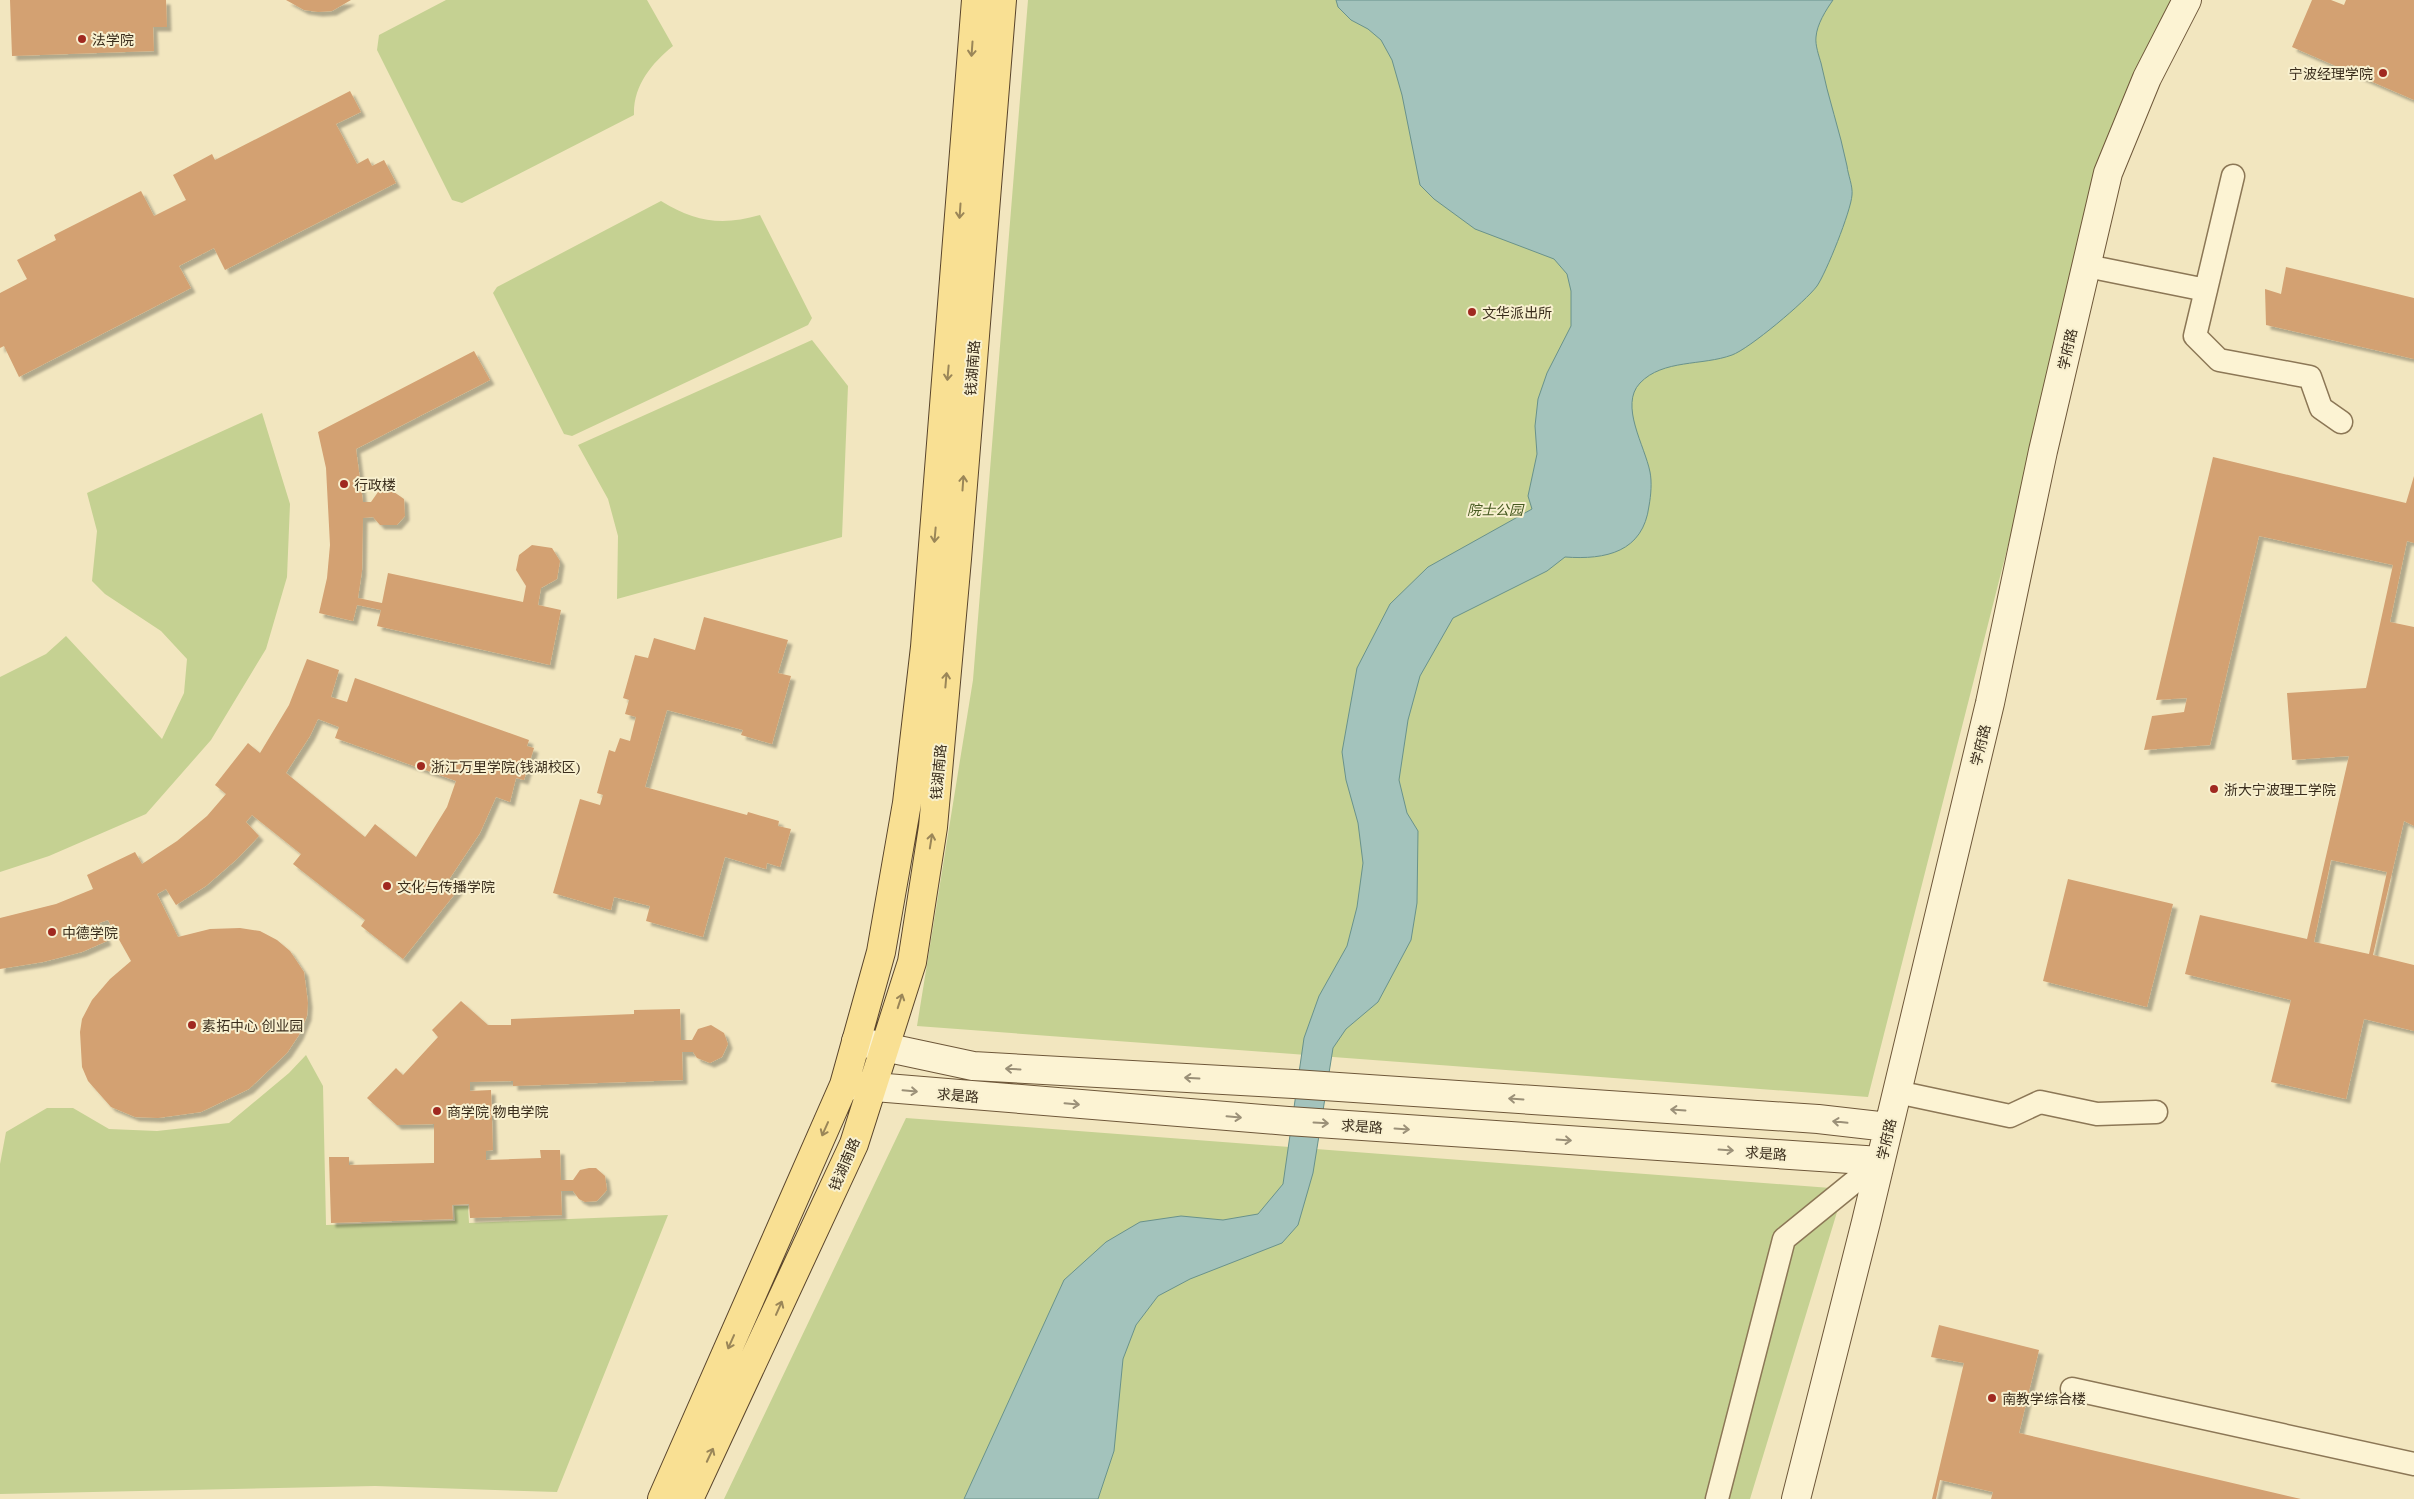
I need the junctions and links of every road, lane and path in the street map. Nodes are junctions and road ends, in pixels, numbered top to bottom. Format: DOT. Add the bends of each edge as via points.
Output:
graph roads {
  1 [pos="976,0"];
  2 [pos="1002,0"];
  3 [pos="2187,0"];
  4 [pos="2233,176"];
  5 [pos="2087,266"];
  6 [pos="2206,290"];
  7 [pos="2341,422"];
  8 [pos="856,1041"];
  9 [pos="885,1047"];
  10 [pos="844,1085"];
  11 [pos="872,1087"];
  12 [pos="1897,1092"];
  13 [pos="2156,1112"];
  14 [pos="1888,1127"];
  15 [pos="1880,1161"];
  16 [pos="2072,1389"];
  17 [pos="2414,1464"];
  18 [pos="662,1499"];
  19 [pos="689,1499"];
  20 [pos="1717,1499"];
  21 [pos="1796,1499"];
  1 -- 8 [label="main road, 钱湖南路, one-way" via="921,686 907,803 881,952"];
  9 -- 2 [label="main road, 钱湖南路, one-way" via="912,962 933,827"];
  3 -- 5 [label="street, 学府路" via="2147,78 2108,173"];
  4 -- 6 [label="street"];
  5 -- 6 [label="street"];
  5 -- 12 [label="street, 学府路" via="2042,451 1990,703"];
  6 -- 7 [label="street" via="2195,336 2219,360 2310,377 2321,408"];
  8 -- 9 [label="street"];
  8 -- 10 [label="main road, 钱湖南路"];
  9 -- 11 [label="main road, 钱湖南路"];
  14 -- 9 [label="street, one-way" via="1818,1119 1354,1088 973,1066"];
  10 -- 11 [label="street, 求是路"];
  10 -- 18 [label="main road, 钱湖南路, one-way"];
  11 -- 15 [label="street, 求是路, one-way" via="1288,1121"];
  19 -- 11 [label="main road, 钱湖南路, one-way" via="850,1153"];
  12 -- 13 [label="street" via="2010,1116 2040,1102 2097,1114"];
  12 -- 14 [label="street, 学府路"];
  14 -- 15 [label="street, 学府路"];
  15 -- 20 [label="street" via="1784,1239"];
  15 -- 21 [label="street, 学府路"];
  16 -- 17 [label="street"];
}
